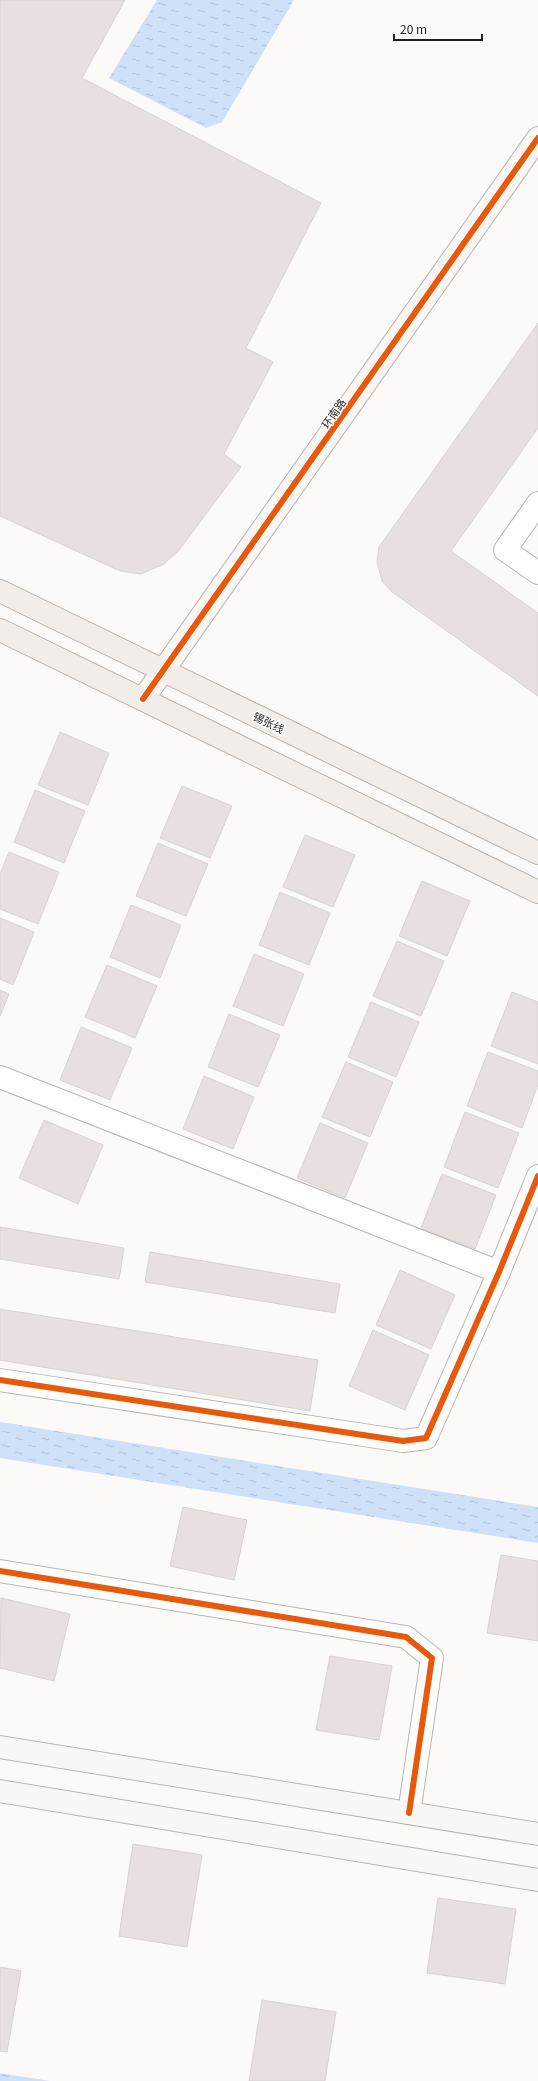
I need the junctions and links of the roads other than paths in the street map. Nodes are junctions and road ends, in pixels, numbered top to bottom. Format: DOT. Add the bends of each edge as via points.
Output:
graph roads {
  1 [pos="538,138"];
  2 [pos="538,503"];
  3 [pos="538,573"];
  4 [pos="0,591"];
  5 [pos="0,630"];
  6 [pos="163,671"];
  7 [pos="143,699"];
  8 [pos="538,853"];
  9 [pos="538,892"];
  10 [pos="0,1077"];
  11 [pos="538,1176"];
  12 [pos="499,1272"];
  13 [pos="0,1380"];
  14 [pos="0,1570"];
  15 [pos="0,1747"];
  16 [pos="0,1792"];
  17 [pos="409,1813"];
  18 [pos="538,1834"];
  19 [pos="538,1880"];
  1 -- 6 [label="street, 环南路"];
  2 -- 3 [label="street" via="505,550"];
  4 -- 6 [label="main road, 锡张线"];
  5 -- 7 [label="main road"];
  6 -- 7 [label="street, 环南路"];
  6 -- 8 [label="main road, 锡张线"];
  7 -- 9 [label="main road"];
  10 -- 12 [label="street"];
  11 -- 12 [label="street"];
  12 -- 13 [label="street" via="426,1438 402,1441"];
  14 -- 17 [label="street" via="406,1637 432,1658"];
  15 -- 17 [label="street"];
  16 -- 19 [label="street"];
  17 -- 18 [label="street"];
}
